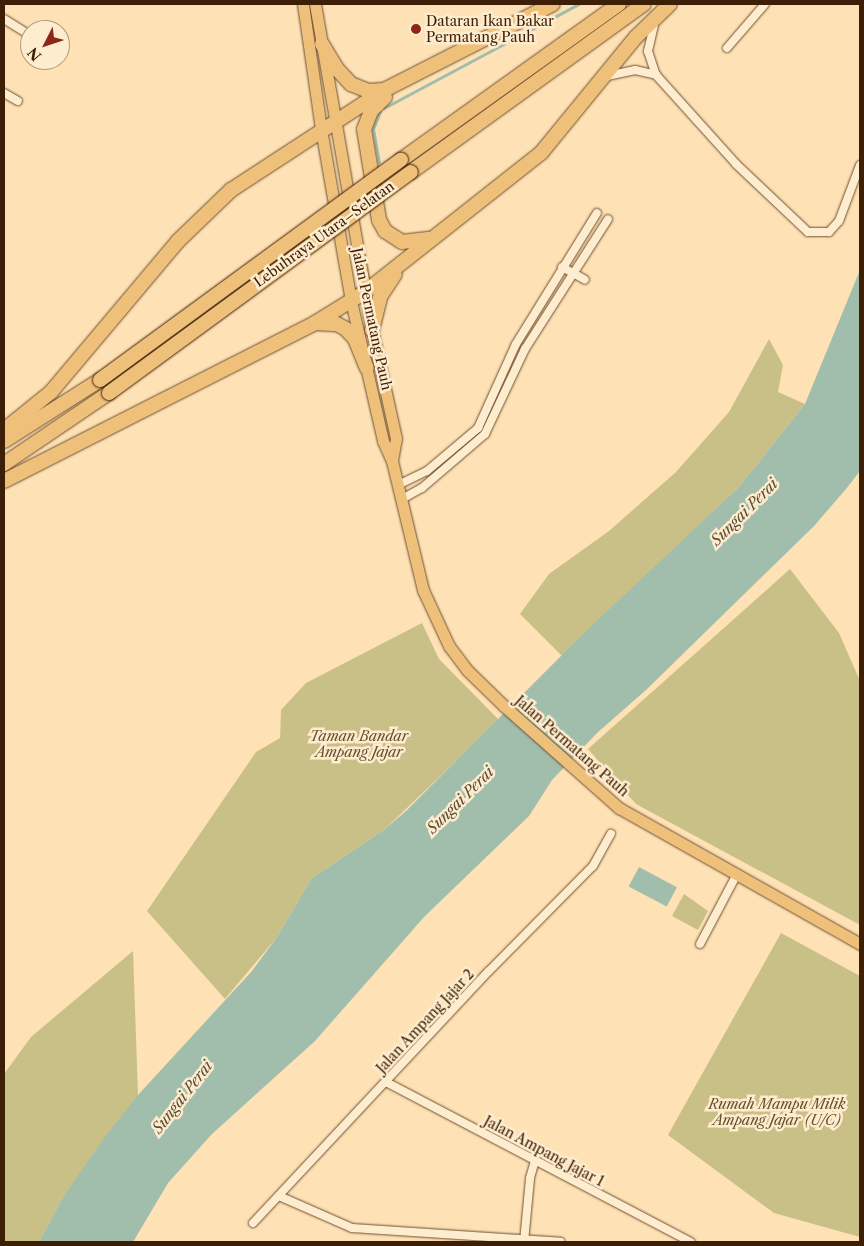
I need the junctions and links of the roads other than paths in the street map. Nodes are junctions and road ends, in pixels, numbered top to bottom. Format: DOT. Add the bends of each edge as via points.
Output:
graph roads {
  1 [pos="303,4"];
  2 [pos="314,4"];
  3 [pos="553,4"];
  4 [pos="619,4"];
  5 [pos="644,4"];
  6 [pos="765,4"];
  7 [pos="665,8"];
  8 [pos="4,19"];
  9 [pos="20,29"];
  10 [pos="322,44"];
  11 [pos="727,48"];
  12 [pos="656,75"];
  13 [pos="603,78"];
  14 [pos="403,82"];
  15 [pos="386,90"];
  16 [pos="4,92"];
  17 [pos="18,101"];
  18 [pos="336,119"];
  19 [pos="321,129"];
  20 [pos="860,166"];
  21 [pos="598,213"];
  22 [pos="608,218"];
  23 [pos="431,238"];
  24 [pos="402,262"];
  25 [pos="562,267"];
  26 [pos="573,273"];
  27 [pos="585,280"];
  28 [pos="366,292"];
  29 [pos="351,301"];
  30 [pos="315,323"];
  31 [pos="372,330"];
  32 [pos="516,344"];
  33 [pos="525,349"];
  34 [pos="367,368"];
  35 [pos="4,430"];
  36 [pos="4,441"];
  37 [pos="392,461"];
  38 [pos="4,464"];
  39 [pos="4,482"];
  40 [pos="398,485"];
  41 [pos="402,499"];
  42 [pos="611,834"];
  43 [pos="736,876"];
  44 [pos="700,944"];
  45 [pos="860,944"];
  46 [pos="386,1082"];
  47 [pos="535,1160"];
  48 [pos="279,1196"];
  49 [pos="253,1223"];
  50 [pos="524,1241"];
  51 [pos="561,1242"];
  52 [pos="691,1242"];
  1 -- 19 [label="main road, Jalan Permatang Pauh"];
  2 -- 10 [label="main road, Jalan Permatang Pauh"];
  3 -- 14 [label="highway"];
  4 -- 36 [label="highway, Lebuhraya Utara–Selatan, bridge" via="100,380"];
  5 -- 38 [label="highway, Lebuhraya Utara–Selatan, bridge" via="109,393"];
  6 -- 11 [label="street"];
  7 -- 12 [label="street" via="651,32 648,50"];
  7 -- 13 [label="highway"];
  8 -- 9 [label="street"];
  10 -- 15 [label="highway" via="337,69 351,84 368,91"];
  10 -- 18 [label="main road, Jalan Permatang Pauh"];
  12 -- 13 [label="street" via="625,70"];
  12 -- 20 [label="street" via="736,164 808,232 829,232 839,221"];
  13 -- 23 [label="highway" via="540,153"];
  14 -- 15 [label="highway"];
  14 -- 23 [label="highway" via="374,106 366,122 364,135 373,188 379,220 390,236 409,243"];
  15 -- 18 [label="highway"];
  16 -- 17 [label="street"];
  18 -- 19 [label="highway"];
  18 -- 28 [label="main road, Jalan Permatang Pauh"];
  19 -- 29 [label="main road, Jalan Permatang Pauh"];
  19 -- 35 [label="highway" via="214,204 178,241 51,392"];
  21 -- 25 [label="street"];
  22 -- 26 [label="street"];
  23 -- 24 [label="highway"];
  24 -- 28 [label="highway"];
  24 -- 31 [label="highway" via="380,297"];
  25 -- 26 [label="street"];
  25 -- 32 [label="street"];
  26 -- 27 [label="street"];
  26 -- 33 [label="street"];
  28 -- 29 [label="highway"];
  28 -- 31 [label="main road, Jalan Permatang Pauh"];
  29 -- 30 [label="highway"];
  29 -- 34 [label="main road, Jalan Permatang Pauh"];
  30 -- 34 [label="highway" via="337,324 346,330 355,339"];
  30 -- 39 [label="highway"];
  31 -- 37 [label="main road, Jalan Permatang Pauh" via="396,438"];
  32 -- 33 [label="street"];
  32 -- 40 [label="street" via="478,428 427,471"];
  33 -- 41 [label="street" via="485,434 422,488"];
  34 -- 37 [label="main road, Jalan Permatang Pauh" via="383,441"];
  37 -- 40 [label="main road, Jalan Permatang Pauh"];
  40 -- 41 [label="main road, Jalan Permatang Pauh"];
  41 -- 43 [label="main road, Jalan Permatang Pauh" via="423,590 438,627 467,670 625,812"];
  42 -- 46 [label="street, Jalan Ampang Jajar 2" via="593,866"];
  43 -- 44 [label="street"];
  43 -- 45 [label="main road, Jalan Permatang Pauh"];
  46 -- 47 [label="street, Jalan Ampang Jajar 1"];
  46 -- 48 [label="street, Jalan Ampang Jajar 2"];
  47 -- 50 [label="street" via="530,1178"];
  47 -- 52 [label="street, Jalan Ampang Jajar 1"];
  48 -- 49 [label="street, Jalan Ampang Jajar 2"];
  48 -- 50 [label="street" via="352,1228"];
  50 -- 51 [label="street"];
}
